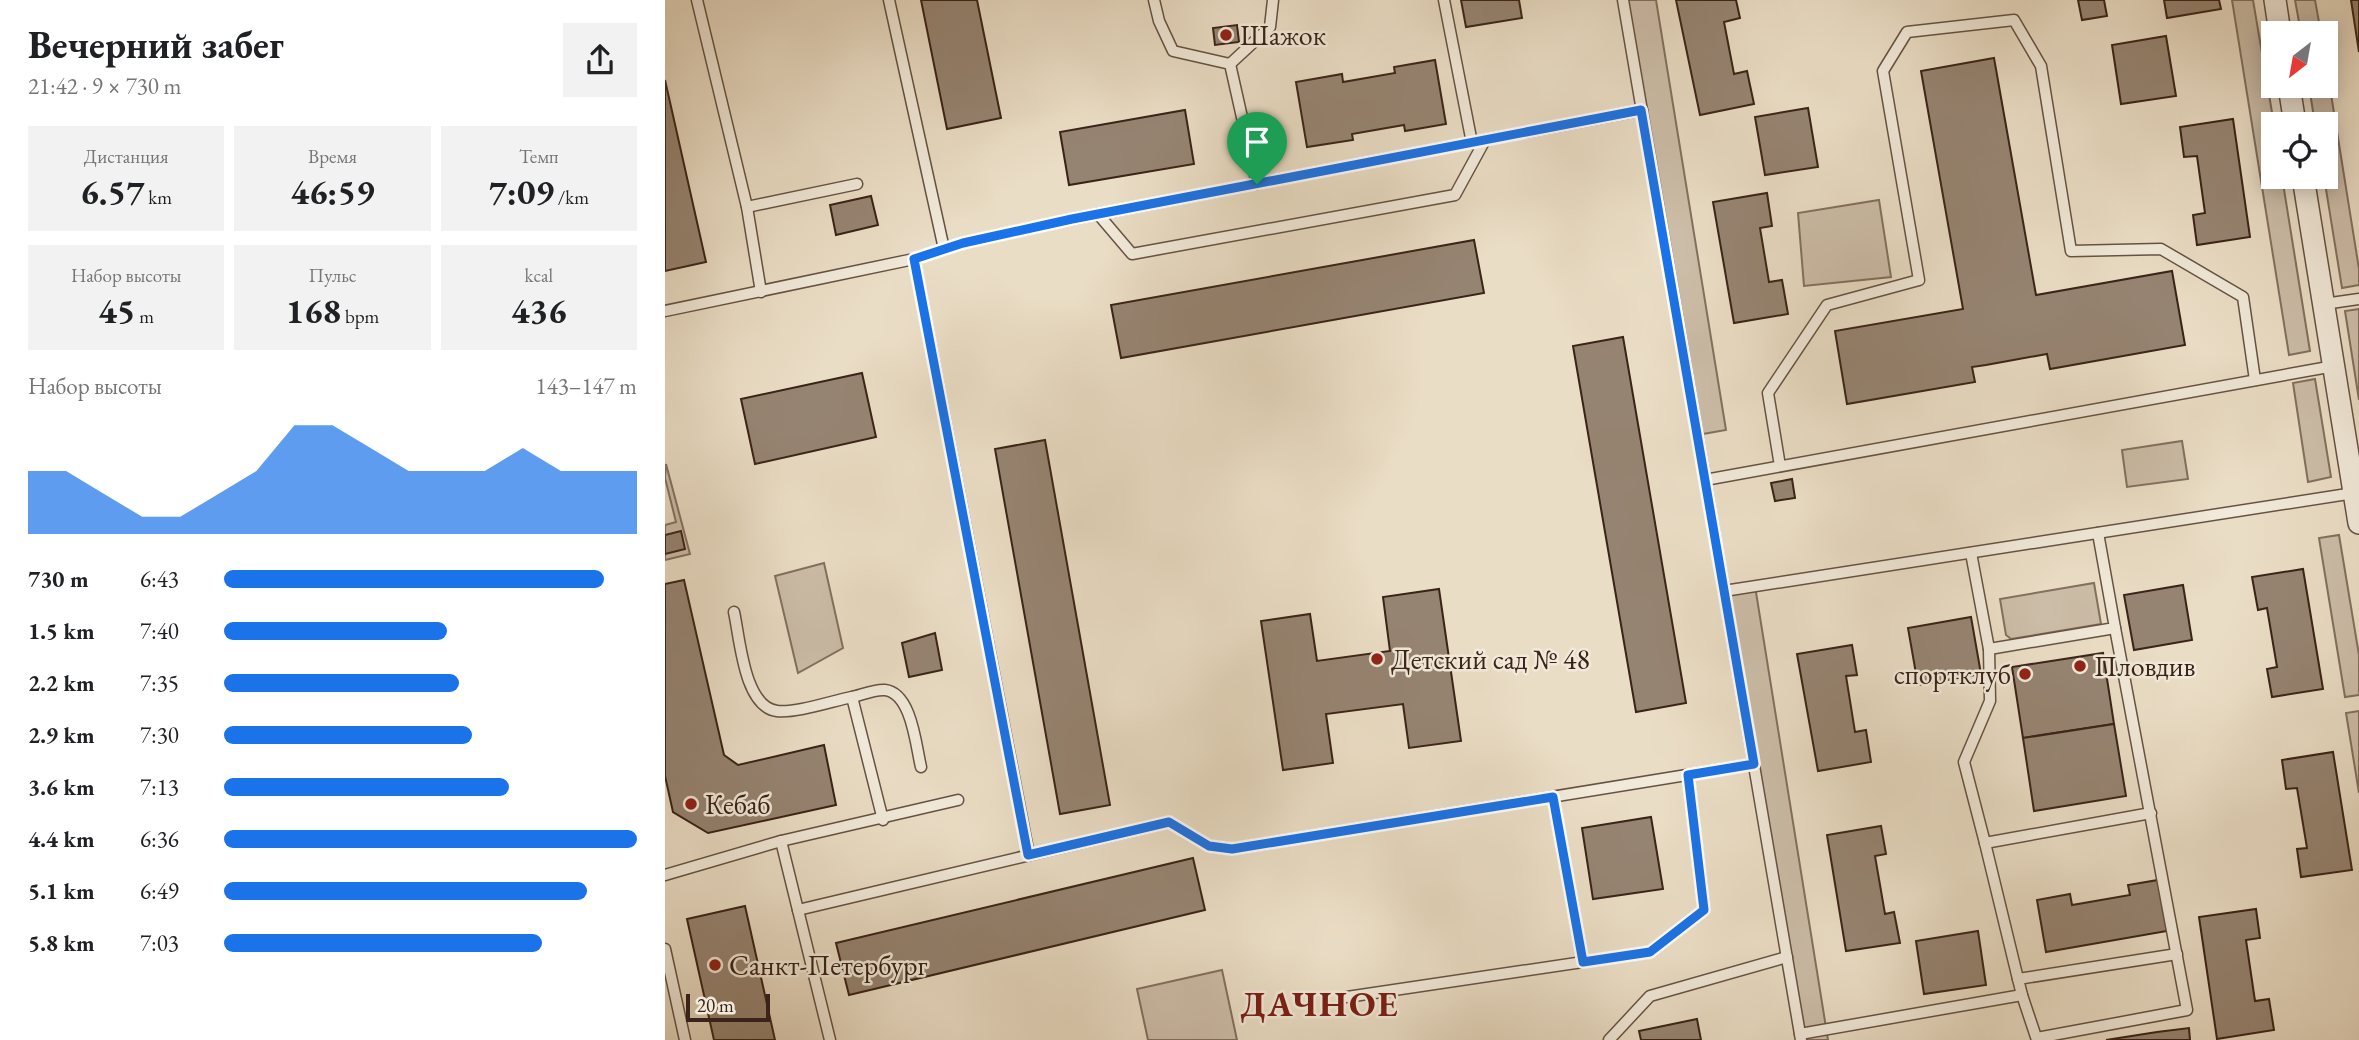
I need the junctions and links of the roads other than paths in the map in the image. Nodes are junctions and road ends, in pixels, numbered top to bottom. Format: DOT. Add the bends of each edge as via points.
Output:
graph roads {
  1 [pos="697,0"];
  2 [pos="888,0"];
  3 [pos="1154,0"];
  4 [pos="1273,0"];
  5 [pos="1444,0"];
  6 [pos="1623,0"];
  7 [pos="2275,0"];
  8 [pos="2278,21"];
  9 [pos="1230,64"];
  10 [pos="1641,110"];
  11 [pos="1485,139"];
  12 [pos="1472,143"];
  13 [pos="857,184"];
  14 [pos="1257,184"];
  15 [pos="2305,189"];
  16 [pos="747,207"];
  17 [pos="1098,214"];
  18 [pos="944,249"];
  19 [pos="914,259"];
  20 [pos="761,292"];
  21 [pos="2359,299"];
  22 [pos="2324,304"];
  23 [pos="665,312"];
  24 [pos="2334,366"];
  25 [pos="2255,380"];
  26 [pos="1780,467"];
  27 [pos="1705,480"];
  28 [pos="2354,493"];
  29 [pos="2359,523"];
  30 [pos="2098,533"];
  31 [pos="1971,552"];
  32 [pos="1724,591"];
  33 [pos="734,612"];
  34 [pos="2115,628"];
  35 [pos="1989,649"];
  36 [pos="852,697"];
  37 [pos="1754,764"];
  38 [pos="921,767"];
  39 [pos="1688,775"];
  40 [pos="1553,797"];
  41 [pos="958,800"];
  42 [pos="2151,813"];
  43 [pos="883,820"];
  44 [pos="781,841"];
  45 [pos="1986,843"];
  46 [pos="1028,855"];
  47 [pos="665,875"];
  48 [pos="798,910"];
  49 [pos="665,950"];
  50 [pos="2177,954"];
  51 [pos="1787,957"];
  52 [pos="1583,962"];
  53 [pos="2018,979"];
  54 [pos="2022,995"];
  55 [pos="1347,997"];
  56 [pos="1800,1037"];
  57 [pos="2037,1039"];
  58 [pos="685,1040"];
  59 [pos="830,1040"];
  60 [pos="1609,1040"];
  1 -- 16 [label="lane"];
  2 -- 18 [label="lane"];
  3 -- 9 [label="lane" via="1173,51"];
  4 -- 9 [label="lane" via="1270,27"];
  5 -- 12 [label="lane"];
  6 -- 10 [label="lane"];
  7 -- 8 [label="street"];
  9 -- 14 [label="lane"];
  10 -- 11 [label="lane"];
  10 -- 27 [label="lane"];
  11 -- 12 [label="lane"];
  11 -- 17 [label="lane" via="1455,195 1132,254"];
  12 -- 14 [label="lane"];
  13 -- 16 [label="lane"];
  14 -- 17 [label="lane"];
  15 -- 22 [label="street"];
  16 -- 20 [label="lane"];
  17 -- 18 [label="lane"];
  18 -- 19 [label="lane"];
  19 -- 20 [label="lane"];
  19 -- 46 [label="lane"];
  20 -- 23 [label="lane"];
  21 -- 22 [label="lane"];
  22 -- 24 [label="street"];
  24 -- 25 [label="lane"];
  24 -- 28 [label="street"];
  25 -- 26 [label="lane"];
  25 -- 26 [label="lane" via="2243,297 2161,249 2071,251 2041,66 2014,20 1907,32 1883,71 1919,280 1827,305 1768,393"];
  26 -- 27 [label="lane"];
  27 -- 32 [label="lane"];
  28 -- 29 [label="street"];
  28 -- 30 [label="lane"];
  30 -- 31 [label="lane"];
  30 -- 34 [label="lane"];
  31 -- 32 [label="lane"];
  31 -- 35 [label="lane"];
  32 -- 37 [label="lane"];
  33 -- 36 [label="lane" via="752,693 762,706 778,711"];
  34 -- 35 [label="lane"];
  34 -- 42 [label="lane"];
  35 -- 45 [label="lane" via="1990,701 1964,762"];
  36 -- 38 [label="lane" via="884,689 895,694 909,713"];
  36 -- 43 [label="lane"];
  37 -- 39 [label="lane"];
  37 -- 51 [label="lane"];
  39 -- 40 [label="lane"];
  39 -- 52 [label="lane" via="1704,910 1650,952"];
  40 -- 46 [label="lane" via="1232,849 1209,846 1169,822"];
  40 -- 52 [label="lane"];
  41 -- 43 [label="lane"];
  42 -- 45 [label="lane"];
  42 -- 50 [label="lane"];
  43 -- 44 [label="lane"];
  44 -- 47 [label="lane"];
  44 -- 48 [label="lane"];
  45 -- 53 [label="lane"];
  46 -- 48 [label="lane"];
  48 -- 59 [label="lane"];
  49 -- 58 [label="lane"];
  50 -- 53 [label="lane"];
  50 -- 57 [label="lane" via="2187,1010"];
  51 -- 56 [label="lane"];
  51 -- 60 [label="lane" via="1650,996"];
  52 -- 55 [label="lane"];
  53 -- 54 [label="lane"];
  54 -- 56 [label="lane"];
  54 -- 57 [label="lane"];
}
